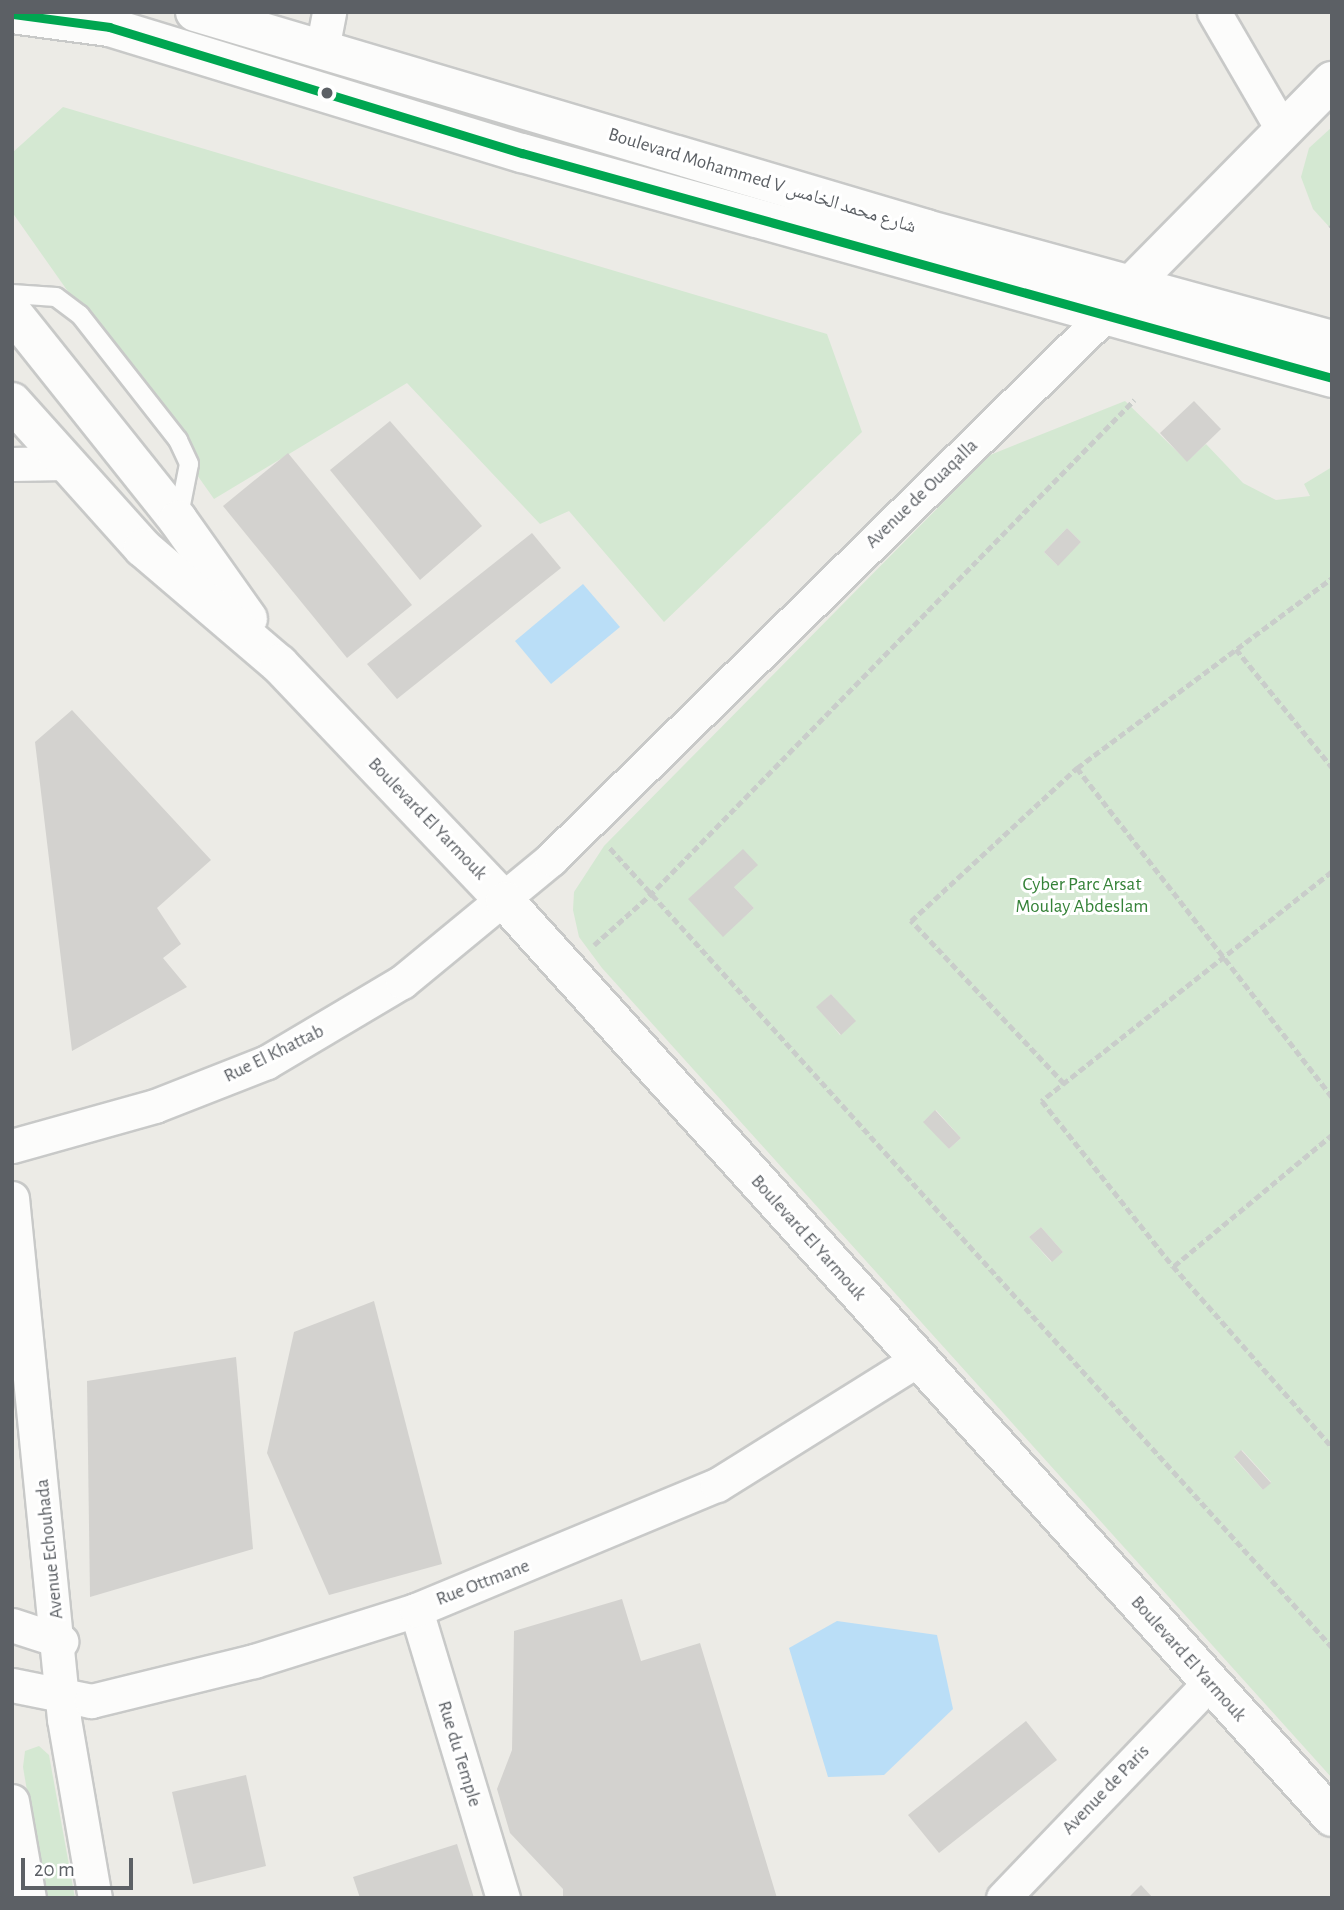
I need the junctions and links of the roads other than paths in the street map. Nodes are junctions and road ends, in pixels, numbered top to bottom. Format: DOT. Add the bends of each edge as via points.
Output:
graph roads {
  1 [pos="195,12"];
  2 [pos="329,12"];
  3 [pos="1214,12"];
  4 [pos="12,15"];
  5 [pos="322,49"];
  6 [pos="1332,81"];
  7 [pos="1282,129"];
  8 [pos="1129,283"];
  9 [pos="12,294"];
  10 [pos="12,312"];
  11 [pos="1104,316"];
  12 [pos="1332,340"];
  13 [pos="1332,378"];
  14 [pos="12,401"];
  15 [pos="65,463"];
  16 [pos="12,464"];
  17 [pos="178,520"];
  18 [pos="279,664"];
  19 [pos="505,901"];
  20 [pos="12,1146"];
  21 [pos="12,1198"];
  22 [pos="917,1360"];
  23 [pos="415,1610"];
  24 [pos="12,1625"];
  25 [pos="61,1642"];
  26 [pos="1209,1683"];
  27 [pos="12,1685"];
  28 [pos="66,1699"];
  29 [pos="12,1801"];
  30 [pos="1332,1817"];
  31 [pos="29,1898"];
  32 [pos="95,1898"];
  33 [pos="502,1898"];
  34 [pos="1003,1898"];
  1 -- 5 [label="main road, Boulevard Mohammed V شارع محمد الخامس"];
  2 -- 5 [label="street"];
  3 -- 7 [label="street"];
  4 -- 11 [label="main road, Boulevard Mohammed V شارع محمد الخامس" via="109,27 535,157"];
  5 -- 8 [label="main road, Boulevard Mohammed V شارع محمد الخامس" via="926,229"];
  6 -- 7 [label="main road, Avenue de Ouaqalla"];
  7 -- 8 [label="main road, Avenue de Ouaqalla"];
  8 -- 11 [label="main road, Avenue de Ouaqalla"];
  8 -- 12 [label="main road, Boulevard Mohammed V شارع محمد الخامس" via="1210,311"];
  9 -- 17 [label="lane" via="56,297 80,315 178,440 189,464"];
  10 -- 17 [label="main road, Boulevard El Yarmouk"];
  11 -- 13 [label="main road, Boulevard Mohammed V شارع محمد الخامس"];
  11 -- 19 [label="street, Avenue de Ouaqalla"];
  14 -- 15 [label="main road, Boulevard El Yarmouk"];
  15 -- 16 [label="street"];
  15 -- 18 [label="main road, Boulevard El Yarmouk" via="143,548"];
  17 -- 18 [label="main road, Boulevard El Yarmouk"];
  18 -- 19 [label="main road, Boulevard El Yarmouk"];
  19 -- 20 [label="street, Rue El Khattab" via="392,989 267,1062 155,1106"];
  19 -- 22 [label="main road, Boulevard El Yarmouk"];
  21 -- 25 [label="street, Avenue Echouhada"];
  22 -- 23 [label="street, Rue Ottmane" via="718,1485"];
  22 -- 26 [label="main road, Boulevard El Yarmouk"];
  23 -- 28 [label="street, Rue Ottmane" via="254,1661 90,1702"];
  23 -- 33 [label="street, Rue du Temple"];
  24 -- 25 [label="street"];
  25 -- 28 [label="street, Avenue Echouhada"];
  26 -- 30 [label="main road, Boulevard El Yarmouk"];
  26 -- 34 [label="street, Avenue de Paris"];
  27 -- 28 [label="street, Rue Ottmane"];
  28 -- 32 [label="street, Avenue Echouhada"];
  29 -- 31 [label="street"];
}
